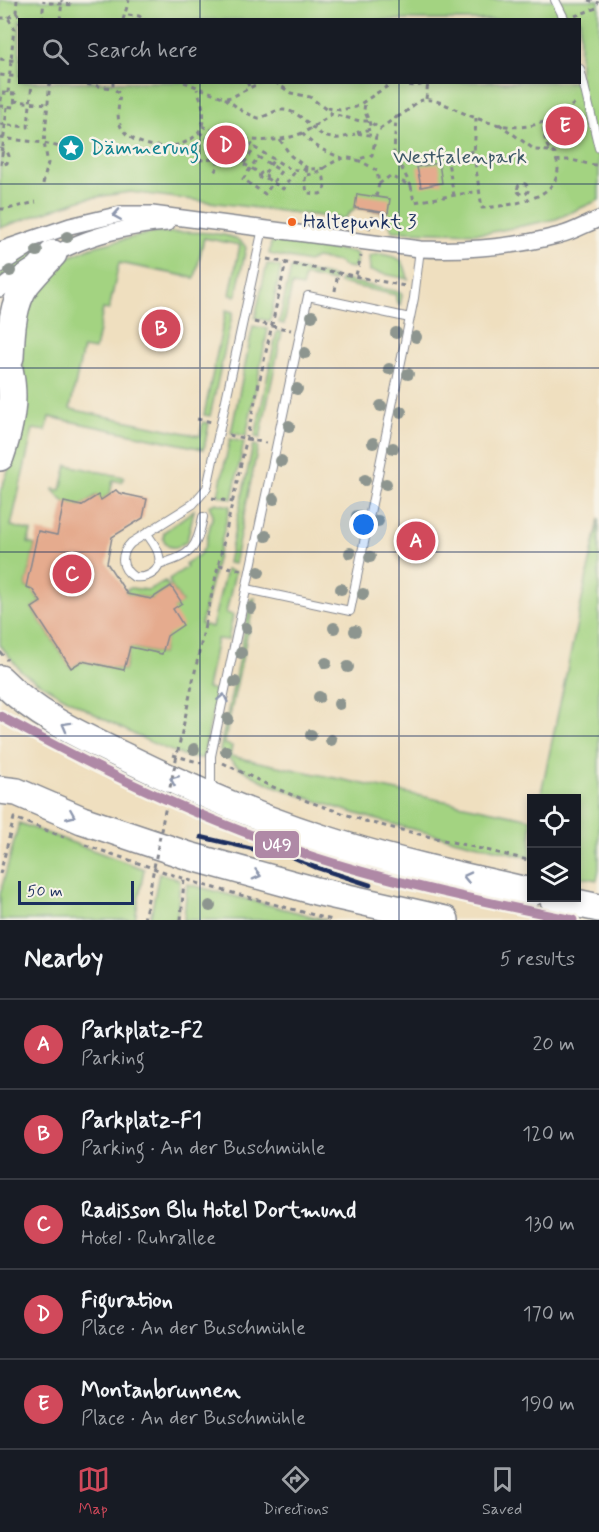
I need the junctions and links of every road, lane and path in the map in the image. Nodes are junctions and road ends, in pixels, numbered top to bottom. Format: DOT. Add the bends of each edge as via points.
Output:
graph roads {
  1 [pos="17,0"];
  2 [pos="44,0"];
  3 [pos="129,0"];
  4 [pos="555,0"];
  5 [pos="588,0"];
  6 [pos="62,2"];
  7 [pos="49,3"];
  8 [pos="75,5"];
  9 [pos="599,5"];
  10 [pos="16,12"];
  11 [pos="128,15"];
  12 [pos="0,18"];
  13 [pos="8,18"];
  14 [pos="19,18"];
  15 [pos="42,18"];
  16 [pos="60,18"];
  17 [pos="124,18"];
  18 [pos="142,18"];
  19 [pos="564,18"];
  20 [pos="574,18"];
  21 [pos="18,24"];
  22 [pos="14,27"];
  23 [pos="0,59"];
  24 [pos="12,60"];
  25 [pos="18,61"];
  26 [pos="0,75"];
  27 [pos="10,76"];
  28 [pos="581,76"];
  29 [pos="18,77"];
  30 [pos="32,84"];
  31 [pos="50,84"];
  32 [pos="90,84"];
  33 [pos="113,84"];
  34 [pos="188,84"];
  35 [pos="248,84"];
  36 [pos="251,84"];
  37 [pos="257,84"];
  38 [pos="278,84"];
  39 [pos="392,84"];
  40 [pos="405,84"];
  41 [pos="424,84"];
  42 [pos="428,84"];
  43 [pos="113,88"];
  44 [pos="250,88"];
  45 [pos="197,89"];
  46 [pos="8,93"];
  47 [pos="586,94"];
  48 [pos="225,98"];
  49 [pos="426,99"];
  50 [pos="0,100"];
  51 [pos="14,101"];
  52 [pos="30,103"];
  53 [pos="365,103"];
  54 [pos="48,104"];
  55 [pos="7,107"];
  56 [pos="324,108"];
  57 [pos="570,108"];
  58 [pos="332,114"];
  59 [pos="396,117"];
  60 [pos="476,118"];
  61 [pos="552,120"];
  62 [pos="369,121"];
  63 [pos="497,123"];
  64 [pos="2,124"];
  65 [pos="543,124"];
  66 [pos="202,126"];
  67 [pos="313,126"];
  68 [pos="199,132"];
  69 [pos="302,133"];
  70 [pos="356,133"];
  71 [pos="2,138"];
  72 [pos="279,139"];
  73 [pos="255,140"];
  74 [pos="44,143"];
  75 [pos="60,147"];
  76 [pos="599,148"];
  77 [pos="1,149"];
  78 [pos="475,151"];
  79 [pos="549,151"];
  80 [pos="1,157"];
  81 [pos="9,158"];
  82 [pos="342,158"];
  83 [pos="217,159"];
  84 [pos="274,159"];
  85 [pos="199,160"];
  86 [pos="356,160"];
  87 [pos="239,161"];
  88 [pos="556,161"];
  89 [pos="244,163"];
  90 [pos="1,164"];
  91 [pos="270,164"];
  92 [pos="599,165"];
  93 [pos="252,167"];
  94 [pos="307,168"];
  95 [pos="327,168"];
  96 [pos="296,170"];
  97 [pos="214,172"];
  98 [pos="319,173"];
  99 [pos="264,175"];
  100 [pos="306,175"];
  101 [pos="272,183"];
  102 [pos="43,184"];
  103 [pos="379,184"];
  104 [pos="411,186"];
  105 [pos="255,187"];
  106 [pos="480,191"];
  107 [pos="525,194"];
  108 [pos="454,196"];
  109 [pos="376,197"];
  110 [pos="527,201"];
  111 [pos="36,202"];
  112 [pos="0,209"];
  113 [pos="599,219"];
  114 [pos="263,228"];
  115 [pos="365,242"];
  116 [pos="51,244"];
  117 [pos="420,249"];
  118 [pos="0,250"];
  119 [pos="257,257"];
  120 [pos="286,262"];
  121 [pos="0,265"];
  122 [pos="338,272"];
  123 [pos="356,275"];
  124 [pos="415,288"];
  125 [pos="0,289"];
  126 [pos="333,301"];
  127 [pos="410,318"];
  128 [pos="243,320"];
  129 [pos="272,326"];
  130 [pos="301,333"];
  131 [pos="0,336"];
  132 [pos="9,363"];
  133 [pos="220,429"];
  134 [pos="247,439"];
  135 [pos="277,446"];
  136 [pos="0,457"];
  137 [pos="201,496"];
  138 [pos="233,502"];
  139 [pos="203,517"];
  140 [pos="147,534"];
  141 [pos="159,565"];
  142 [pos="219,565"];
  143 [pos="233,568"];
  144 [pos="247,590"];
  145 [pos="0,652"];
  146 [pos="5,671"];
  147 [pos="0,689"];
  148 [pos="29,706"];
  149 [pos="166,753"];
  150 [pos="210,763"];
  151 [pos="8,796"];
  152 [pos="227,803"];
  153 [pos="527,860"];
  154 [pos="0,874"];
  155 [pos="184,879"];
  156 [pos="316,891"];
  157 [pos="527,891"];
  158 [pos="572,902"];
  159 [pos="599,908"];
  160 [pos="144,920"];
  161 [pos="181,920"];
  162 [pos="375,920"];
  163 [pos="445,920"];
  1 -- 10 [label="path"];
  2 -- 15 [label="path"];
  3 -- 17 [label="path"];
  4 -- 19 [label="lane"];
  5 -- 9 [label="path"];
  6 -- 7 [label="path"];
  6 -- 8 [label="path"];
  6 -- 16 [label="path"];
  9 -- 20 [label="path"];
  10 -- 13 [label="path"];
  10 -- 14 [label="path"];
  11 -- 18 [label="path"];
  12 -- 13 [label="path"];
  13 -- 22 [label="path"];
  21 -- 22 [label="path"];
  22 -- 24 [label="path"];
  23 -- 24 [label="path"];
  24 -- 25 [label="path"];
  24 -- 27 [label="path"];
  26 -- 27 [label="path"];
  27 -- 29 [label="path"];
  27 -- 46 [label="path"];
  28 -- 47 [label="lane"];
  30 -- 52 [label="path"];
  31 -- 54 [label="path"];
  32 -- 43 [label="path"];
  33 -- 43 [label="path"];
  34 -- 45 [label="path"];
  35 -- 44 [label="path"];
  36 -- 44 [label="path"];
  37 -- 44 [label="path"];
  38 -- 56 [label="path" via="291,93 310,97"];
  39 -- 53 [label="path"];
  40 -- 41 [label="path"];
  42 -- 49 [label="path"];
  43 -- 68 [label="path" via="120,94 122,128 139,142 171,147"];
  44 -- 48 [label="path"];
  45 -- 48 [label="path"];
  45 -- 66 [label="path" via="203,105"];
  46 -- 50 [label="path" via="2,93"];
  46 -- 51 [label="path" via="15,94"];
  47 -- 57 [label="path"];
  47 -- 76 [label="lane"];
  48 -- 67 [label="path" via="253,116 285,110"];
  49 -- 59 [label="path"];
  49 -- 60 [label="path"];
  50 -- 55 [label="path" via="0,106"];
  51 -- 52 [label="path"];
  51 -- 55 [label="path" via="14,107"];
  52 -- 54 [label="path"];
  52 -- 64 [label="path" via="28,127"];
  53 -- 56 [label="path" via="340,110"];
  53 -- 62 [label="path"];
  54 -- 74 [label="path"];
  55 -- 64 [label="path"];
  56 -- 58 [label="path"];
  57 -- 61 [label="path"];
  57 -- 61 [label="path" via="574,122 570,134 560,135"];
  58 -- 62 [label="path"];
  58 -- 67 [label="path"];
  59 -- 62 [label="path" via="380,129"];
  59 -- 104 [label="path" via="394,153"];
  60 -- 63 [label="path"];
  60 -- 78 [label="path"];
  61 -- 65 [label="path"];
  62 -- 70 [label="path" via="371,129"];
  63 -- 65 [label="path" via="512,127"];
  63 -- 79 [label="path" via="535,150"];
  64 -- 71 [label="path"];
  65 -- 79 [label="path"];
  66 -- 68 [label="path"];
  66 -- 73 [label="path" via="221,135"];
  67 -- 69 [label="path"];
  67 -- 70 [label="path" via="329,138"];
  68 -- 83 [label="path" via="213,142"];
  69 -- 72 [label="path"];
  69 -- 82 [label="path" via="311,144"];
  70 -- 86 [label="path" via="376,136 372,155"];
  71 -- 74 [label="path"];
  71 -- 77 [label="path"];
  72 -- 73 [label="path"];
  72 -- 94 [label="path" via="291,156"];
  73 -- 87 [label="path"];
  74 -- 75 [label="path"];
  74 -- 102 [label="path" via="48,163"];
  75 -- 75 [label="path" via="64,155 74,148 68,139"];
  77 -- 80 [label="path"];
  77 -- 81 [label="path" via="7,151"];
  78 -- 106 [label="path"];
  78 -- 108 [label="path" via="447,156"];
  79 -- 88 [label="path" via="555,154"];
  80 -- 81 [label="path"];
  80 -- 90 [label="path"];
  81 -- 90 [label="path"];
  82 -- 86 [label="path"];
  82 -- 95 [label="path"];
  83 -- 85 [label="path"];
  83 -- 87 [label="path"];
  83 -- 97 [label="path"];
  84 -- 89 [label="path" via="255,148"];
  84 -- 91 [label="path"];
  84 -- 96 [label="path"];
  86 -- 103 [label="path" via="377,171"];
  87 -- 89 [label="path"];
  88 -- 92 [label="path" via="577,159"];
  88 -- 110 [label="path" via="556,179"];
  89 -- 93 [label="path"];
  91 -- 93 [label="path" via="258,157"];
  91 -- 99 [label="path"];
  91 -- 101 [label="path" via="281,171"];
  93 -- 99 [label="path"];
  93 -- 105 [label="path" via="243,179"];
  94 -- 95 [label="path"];
  94 -- 96 [label="path"];
  94 -- 100 [label="path"];
  95 -- 98 [label="path"];
  96 -- 101 [label="path" via="283,189"];
  98 -- 100 [label="path"];
  98 -- 100 [label="path" via="326,183 320,194 307,194"];
  99 -- 101 [label="path"];
  99 -- 105 [label="path"];
  101 -- 105 [label="path" via="265,194"];
  103 -- 104 [label="path" via="390,176"];
  103 -- 109 [label="path"];
  104 -- 108 [label="path" via="414,202"];
  106 -- 108 [label="path"];
  106 -- 110 [label="path" via="482,208"];
  107 -- 110 [label="path"];
  111 -- 112 [label="path"];
  113 -- 117 [label="street" via="562,235 492,248"];
  114 -- 115 [label="street"];
  114 -- 116 [label="street" via="196,221 133,226"];
  114 -- 119 [label="lane"];
  115 -- 117 [label="street"];
  115 -- 123 [label="path"];
  116 -- 118 [label="street"];
  116 -- 121 [label="street"];
  116 -- 125 [label="street"];
  116 -- 132 [label="highway" via="18,299"];
  117 -- 124 [label="lane"];
  119 -- 120 [label="path"];
  119 -- 128 [label="lane"];
  120 -- 122 [label="path"];
  120 -- 129 [label="path"];
  122 -- 123 [label="path"];
  122 -- 126 [label="path"];
  123 -- 124 [label="path"];
  124 -- 127 [label="lane"];
  126 -- 127 [label="lane"];
  126 -- 130 [label="lane" via="308,296"];
  127 -- 144 [label="lane" via="350,610"];
  128 -- 129 [label="path"];
  128 -- 133 [label="lane"];
  129 -- 130 [label="path"];
  129 -- 134 [label="path"];
  130 -- 135 [label="lane"];
  131 -- 132 [label="highway"];
  132 -- 136 [label="highway" via="13,392"];
  133 -- 134 [label="path"];
  133 -- 137 [label="lane" via="207,488"];
  134 -- 135 [label="path"];
  134 -- 138 [label="path"];
  135 -- 144 [label="lane"];
  137 -- 138 [label="path"];
  137 -- 140 [label="lane"];
  138 -- 142 [label="path"];
  139 -- 141 [label="lane" via="195,547 180,558"];
  140 -- 141 [label="lane" via="157,550"];
  140 -- 141 [label="lane" via="126,548 124,568 141,578"];
  142 -- 143 [label="path"];
  142 -- 160 [label="path, bridge"];
  150 -- 144 [label="lane, one-way"];
  145 -- 146 [label="path"];
  146 -- 148 [label="highway"];
  147 -- 148 [label="highway"];
  152 -- 148 [label="highway, one-way" via="155,772"];
  149 -- 150 [label="path"];
  150 -- 152 [label="lane" via="215,792"];
  150 -- 153 [label="path" via="224,763 268,785 368,822"];
  151 -- 154 [label="path"];
  151 -- 156 [label="highway, one-way" via="189,856"];
  157 -- 152 [label="highway, one-way" via="347,847"];
  155 -- 161 [label="path"];
  156 -- 162 [label="highway"];
  156 -- 163 [label="highway"];
  158 -- 159 [label="highway"];
}
